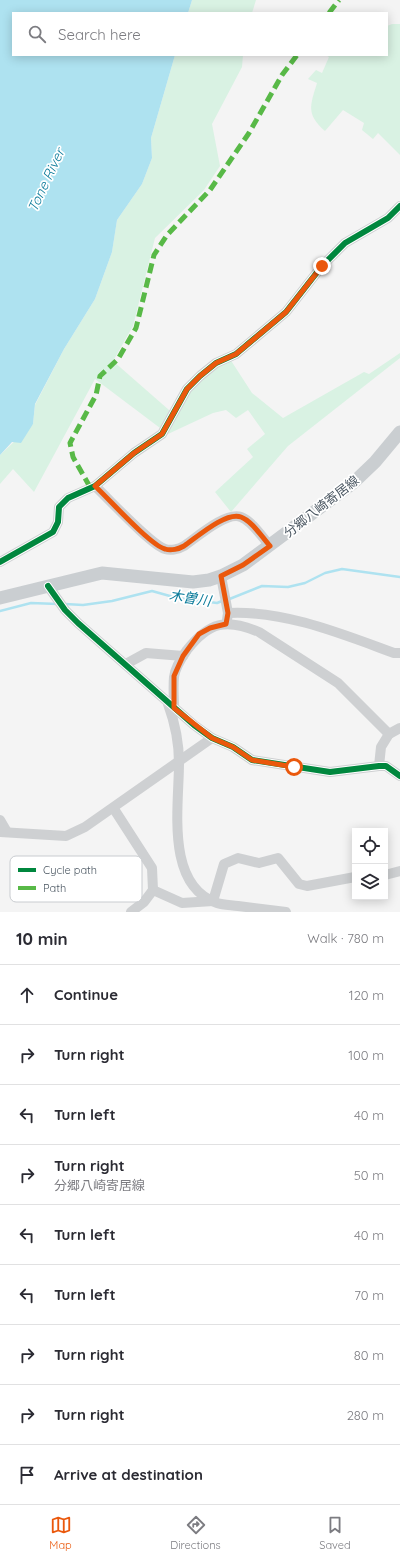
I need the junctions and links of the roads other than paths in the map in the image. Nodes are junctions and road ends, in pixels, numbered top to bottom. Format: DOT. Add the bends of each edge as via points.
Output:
graph roads {
  1 [pos="400,206"];
  2 [pos="400,432"];
  3 [pos="95,486"];
  4 [pos="270,546"];
  5 [pos="0,562"];
  6 [pos="221,576"];
  7 [pos="52,591"];
  8 [pos="0,598"];
  9 [pos="227,610"];
  10 [pos="226,624"];
  11 [pos="400,653"];
  12 [pos="183,656"];
  13 [pos="126,664"];
  14 [pos="171,705"];
  15 [pos="400,728"];
  16 [pos="390,734"];
  17 [pos="212,738"];
  18 [pos="179,762"];
  19 [pos="379,766"];
  20 [pos="400,776"];
  21 [pos="114,808"];
  22 [pos="0,820"];
  23 [pos="4,832"];
  24 [pos="400,870"];
  25 [pos="388,874"];
  26 [pos="352,878"];
  27 [pos="153,890"];
  28 [pos="213,901"];
  29 [pos="236,909"];
  30 [pos="131,912"];
  31 [pos="286,912"];
  1 -- 3 [label="street" via="388,218 334,252 286,312 236,354 216,363 187,389 162,434 134,453"];
  2 -- 4 [label="main road, 分郷八崎寄居線" via="375,462 353,482"];
  3 -- 4 [label="street" via="150,539 166,549 178,549 222,519 233,516 249,522"];
  3 -- 5 [label="street" via="68,498 59,507 58,522 53,532"];
  4 -- 6 [label="main road, 分郷八崎寄居線" via="243,565"];
  6 -- 7 [label="main road, 分郷八崎寄居線" via="193,582 102,573"];
  6 -- 9 [label="street"];
  7 -- 8 [label="main road, 分郷八崎寄居線"];
  7 -- 13 [label="street" via="78,623"];
  9 -- 10 [label="street"];
  9 -- 11 [label="street" via="278,617 336,632"];
  10 -- 12 [label="street" via="199,634"];
  10 -- 16 [label="street" via="245,626 259,632 338,683"];
  12 -- 13 [label="street" via="146,653"];
  12 -- 14 [label="street" via="174,676"];
  13 -- 14 [label="street"];
  14 -- 17 [label="street"];
  14 -- 18 [label="street"];
  15 -- 16 [label="street"];
  16 -- 19 [label="street" via="381,747"];
  17 -- 18 [label="street"];
  17 -- 19 [label="street" via="233,747 252,760 330,772"];
  18 -- 21 [label="street"];
  18 -- 28 [label="street" via="180,858 191,882 202,895"];
  19 -- 20 [label="street" via="386,766"];
  21 -- 23 [label="street" via="66,836"];
  21 -- 27 [label="street" via="152,868"];
  22 -- 23 [label="street"];
  24 -- 25 [label="street"];
  26 -- 28 [label="street" via="307,886 299,884 278,858 259,863 238,858 224,864"];
  27 -- 28 [label="street" via="182,903"];
  27 -- 30 [label="street" via="144,902"];
  28 -- 29 [label="street"];
  29 -- 31 [label="street"];
}
